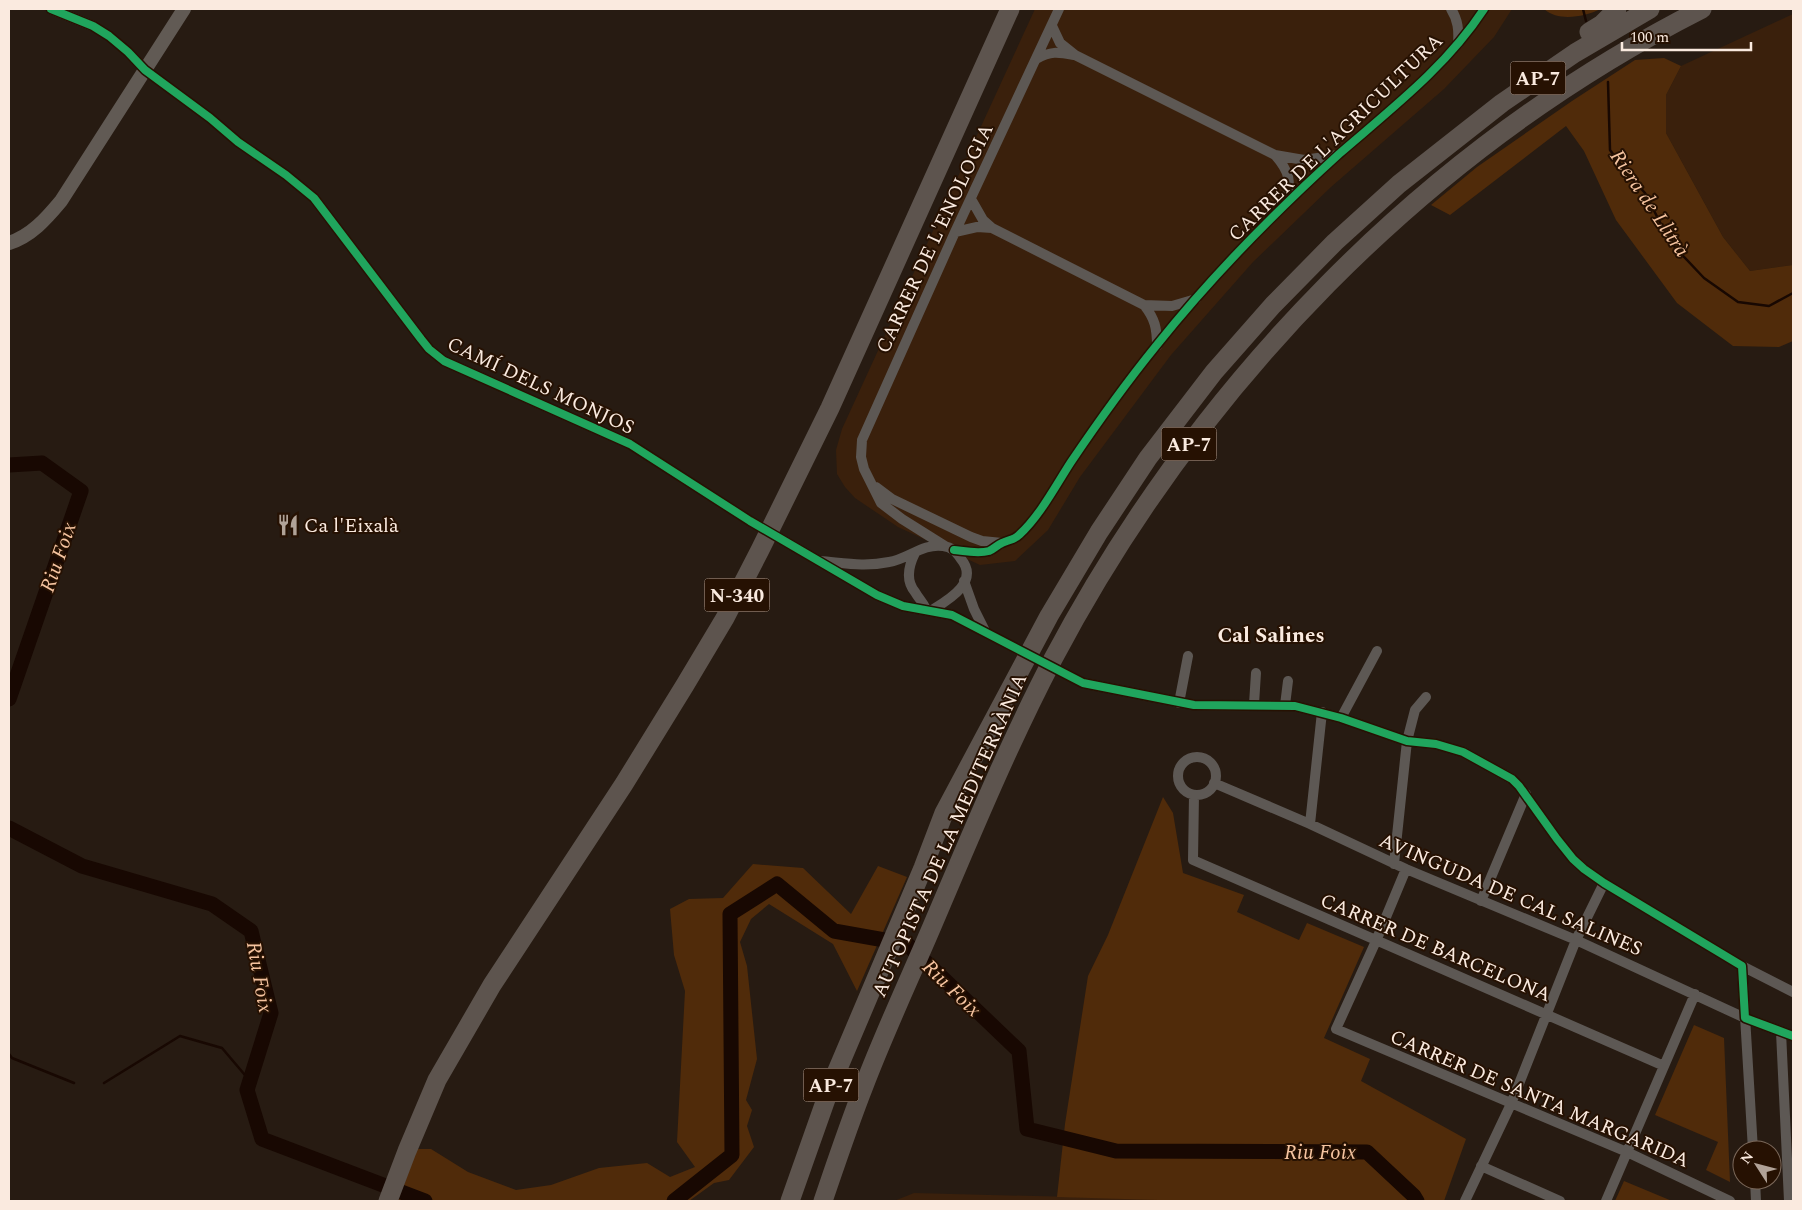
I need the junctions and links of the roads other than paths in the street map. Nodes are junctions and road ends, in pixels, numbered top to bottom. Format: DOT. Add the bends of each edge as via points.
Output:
graph roads {
  1 [pos="51,9"];
  2 [pos="184,9"];
  3 [pos="1010,9"];
  4 [pos="1059,9"];
  5 [pos="1451,9"];
  6 [pos="1484,9"];
  7 [pos="1617,9"];
  8 [pos="1650,9"];
  9 [pos="1702,9"];
  10 [pos="1052,26"];
  11 [pos="1458,44"];
  12 [pos="1074,55"];
  13 [pos="1036,59"];
  14 [pos="145,70"];
  15 [pos="1275,155"];
  16 [pos="1339,155"];
  17 [pos="1432,156"];
  18 [pos="971,198"];
  19 [pos="1287,203"];
  20 [pos="992,228"];
  21 [pos="955,232"];
  22 [pos="9,244"];
  23 [pos="1197,298"];
  24 [pos="1144,305"];
  25 [pos="1156,346"];
  26 [pos="873,485"];
  27 [pos="1002,543"];
  28 [pos="949,548"];
  29 [pos="914,553"];
  30 [pos="817,561"];
  31 [pos="964,582"];
  32 [pos="929,610"];
  33 [pos="985,631"];
  34 [pos="1377,650"];
  35 [pos="1188,656"];
  36 [pos="1256,674"];
  37 [pos="1288,681"];
  38 [pos="1426,697"];
  39 [pos="1179,703"];
  40 [pos="1254,704"];
  41 [pos="1285,705"];
  42 [pos="1322,712"];
  43 [pos="1341,718"];
  44 [pos="1407,741"];
  45 [pos="1214,783"];
  46 [pos="1526,794"];
  47 [pos="1194,795"];
  48 [pos="1310,824"];
  49 [pos="1394,864"];
  50 [pos="1406,869"];
  51 [pos="1604,883"];
  52 [pos="1481,901"];
  53 [pos="1576,940"];
  54 [pos="1376,941"];
  55 [pos="1742,966"];
  56 [pos="1759,974"];
  57 [pos="1793,992"];
  58 [pos="1695,994"];
  59 [pos="1744,996"];
  60 [pos="1548,1014"];
  61 [pos="1745,1018"];
  62 [pos="1781,1032"];
  63 [pos="1793,1036"];
  64 [pos="1664,1066"];
  65 [pos="1511,1104"];
  66 [pos="1752,1140"];
  67 [pos="1627,1152"];
  68 [pos="1481,1166"];
  69 [pos="388,1201"];
  70 [pos="790,1201"];
  71 [pos="823,1201"];
  72 [pos="1465,1201"];
  73 [pos="1560,1201"];
  74 [pos="1606,1201"];
  75 [pos="1730,1201"];
  76 [pos="1789,1201"];
  1 -- 14 [label="street, CAMÍ DELS MONJOS" via="109,36"];
  2 -- 14 [label="main road"];
  3 -- 69 [label="highway, N-340" via="830,408 725,618 624,784 492,985 437,1080"];
  4 -- 10 [label="street, CARRER DE L'ENOLOGIA"];
  5 -- 11 [label="street" via="1458,23"];
  6 -- 11 [label="street, CARRER DE L'AGRICULTURA"];
  7 -- 17 [label="highway" via="1602,24 1495,96"];
  8 -- 17 [label="highway, AUTOPISTA DE LA MEDITERRÀNIA / AP-7" via="1538,77"];
  9 -- 71 [label="highway, AUTOPISTA DE LA MEDITERRÀNIA / AP-7" via="1588,74 1508,128 1374,239 1283,332 1174,464 1103,572 1030,704 863,1087"];
  10 -- 12 [label="street" via="1060,42"];
  10 -- 13 [label="street, CARRER DE L'ENOLOGIA"];
  11 -- 16 [label="street, CARRER DE L'AGRICULTURA" via="1412,92"];
  12 -- 13 [label="street" via="1053,52"];
  12 -- 15 [label="street"];
  13 -- 18 [label="street, CARRER DE L'ENOLOGIA"];
  14 -- 22 [label="main road" via="61,201 30,233"];
  14 -- 30 [label="street, CAMÍ DELS MONJOS" via="314,198 397,309 436,355 630,444"];
  15 -- 16 [label="street" via="1304,160"];
  15 -- 19 [label="street" via="1288,175"];
  16 -- 19 [label="street, CARRER DE L'AGRICULTURA"];
  17 -- 70 [label="highway, AUTOPISTA DE LA MEDITERRÀNIA / AP-7" via="1334,242 1214,372 1148,458 1080,562 944,813 831,1085"];
  18 -- 20 [label="street" via="982,220"];
  18 -- 21 [label="street, CARRER DE L'ENOLOGIA"];
  19 -- 23 [label="street, CARRER DE L'AGRICULTURA"];
  20 -- 21 [label="street" via="977,227"];
  20 -- 24 [label="street"];
  21 -- 26 [label="street, CARRER DE L'ENOLOGIA" via="862,440 862,463"];
  23 -- 24 [label="street" via="1172,306"];
  23 -- 25 [label="street, CARRER DE L'AGRICULTURA"];
  24 -- 25 [label="street" via="1155,323"];
  25 -- 27 [label="street, CARRER DE L'AGRICULTURA" via="1034,517 1019,535"];
  26 -- 27 [label="street" via="892,499 971,537"];
  26 -- 28 [label="street, CARRER DE L'ENOLOGIA" via="881,503"];
  27 -- 28 [label="street, CARRER DE L'AGRICULTURA" via="987,551"];
  28 -- 29 [label="street" via="933,546"];
  28 -- 31 [label="street" via="964,562"];
  29 -- 30 [label="street" via="892,562 867,566"];
  29 -- 32 [label="street" via="910,564 910,585"];
  30 -- 32 [label="street, CAMÍ DELS MONJOS" via="892,602"];
  31 -- 32 [label="street" via="959,592"];
  31 -- 33 [label="street"];
  32 -- 33 [label="street, CAMÍ DELS MONJOS" via="952,614"];
  33 -- 39 [label="street, CAMÍ DELS MONJOS" via="1083,683"];
  34 -- 43 [label="street"];
  35 -- 39 [label="street"];
  36 -- 40 [label="street"];
  37 -- 41 [label="street"];
  38 -- 44 [label="street" via="1415,710"];
  39 -- 40 [label="street, CAMÍ DELS MONJOS" via="1209,706"];
  40 -- 41 [label="street, CAMÍ DELS MONJOS"];
  41 -- 42 [label="street, CAMÍ DELS MONJOS"];
  42 -- 43 [label="street, CAMÍ DELS MONJOS"];
  42 -- 48 [label="street"];
  43 -- 44 [label="street, CAMÍ DELS MONJOS"];
  44 -- 46 [label="street, CAMÍ DELS MONJOS" via="1436,744 1463,752 1512,779"];
  44 -- 49 [label="street"];
  45 -- 47 [label="street" via="1210,790"];
  45 -- 47 [label="street" via="1216,776 1210,762 1204,758 1189,759 1183,763 1178,778 1180,786"];
  45 -- 48 [label="street, AVINGUDA DE CAL SALINES"];
  46 -- 51 [label="street, CAMÍ DELS MONJOS" via="1573,859"];
  46 -- 52 [label="street"];
  47 -- 54 [label="street, CARRER DE BARCELONA" via="1193,860"];
  48 -- 49 [label="street, AVINGUDA DE CAL SALINES"];
  49 -- 50 [label="street, AVINGUDA DE CAL SALINES"];
  50 -- 52 [label="street, AVINGUDA DE CAL SALINES"];
  50 -- 54 [label="street"];
  51 -- 53 [label="street"];
  51 -- 55 [label="street, CAMÍ DELS MONJOS"];
  52 -- 53 [label="street, AVINGUDA DE CAL SALINES"];
  53 -- 58 [label="street, AVINGUDA DE CAL SALINES"];
  53 -- 60 [label="street"];
  54 -- 60 [label="street, CARRER DE BARCELONA"];
  54 -- 65 [label="street, CARRER DE SANTA MARGARIDA" via="1336,1029"];
  55 -- 56 [label="street, CAMÍ DELS MONJOS"];
  55 -- 59 [label="street"];
  56 -- 57 [label="street, CAMÍ DELS MONJOS"];
  56 -- 59 [label="street"];
  58 -- 61 [label="street, AVINGUDA DE CAL SALINES"];
  58 -- 64 [label="street"];
  59 -- 61 [label="street"];
  60 -- 64 [label="street, CARRER DE BARCELONA"];
  60 -- 65 [label="street"];
  61 -- 62 [label="street, AVINGUDA DE CAL SALINES"];
  61 -- 66 [label="street"];
  62 -- 63 [label="street, AVINGUDA DE CAL SALINES"];
  62 -- 76 [label="street"];
  64 -- 67 [label="street"];
  65 -- 67 [label="street, CARRER DE SANTA MARGARIDA"];
  65 -- 68 [label="street"];
  67 -- 74 [label="street"];
  67 -- 75 [label="street, CARRER DE SANTA MARGARIDA"];
  68 -- 72 [label="street"];
  68 -- 73 [label="street"];
}
